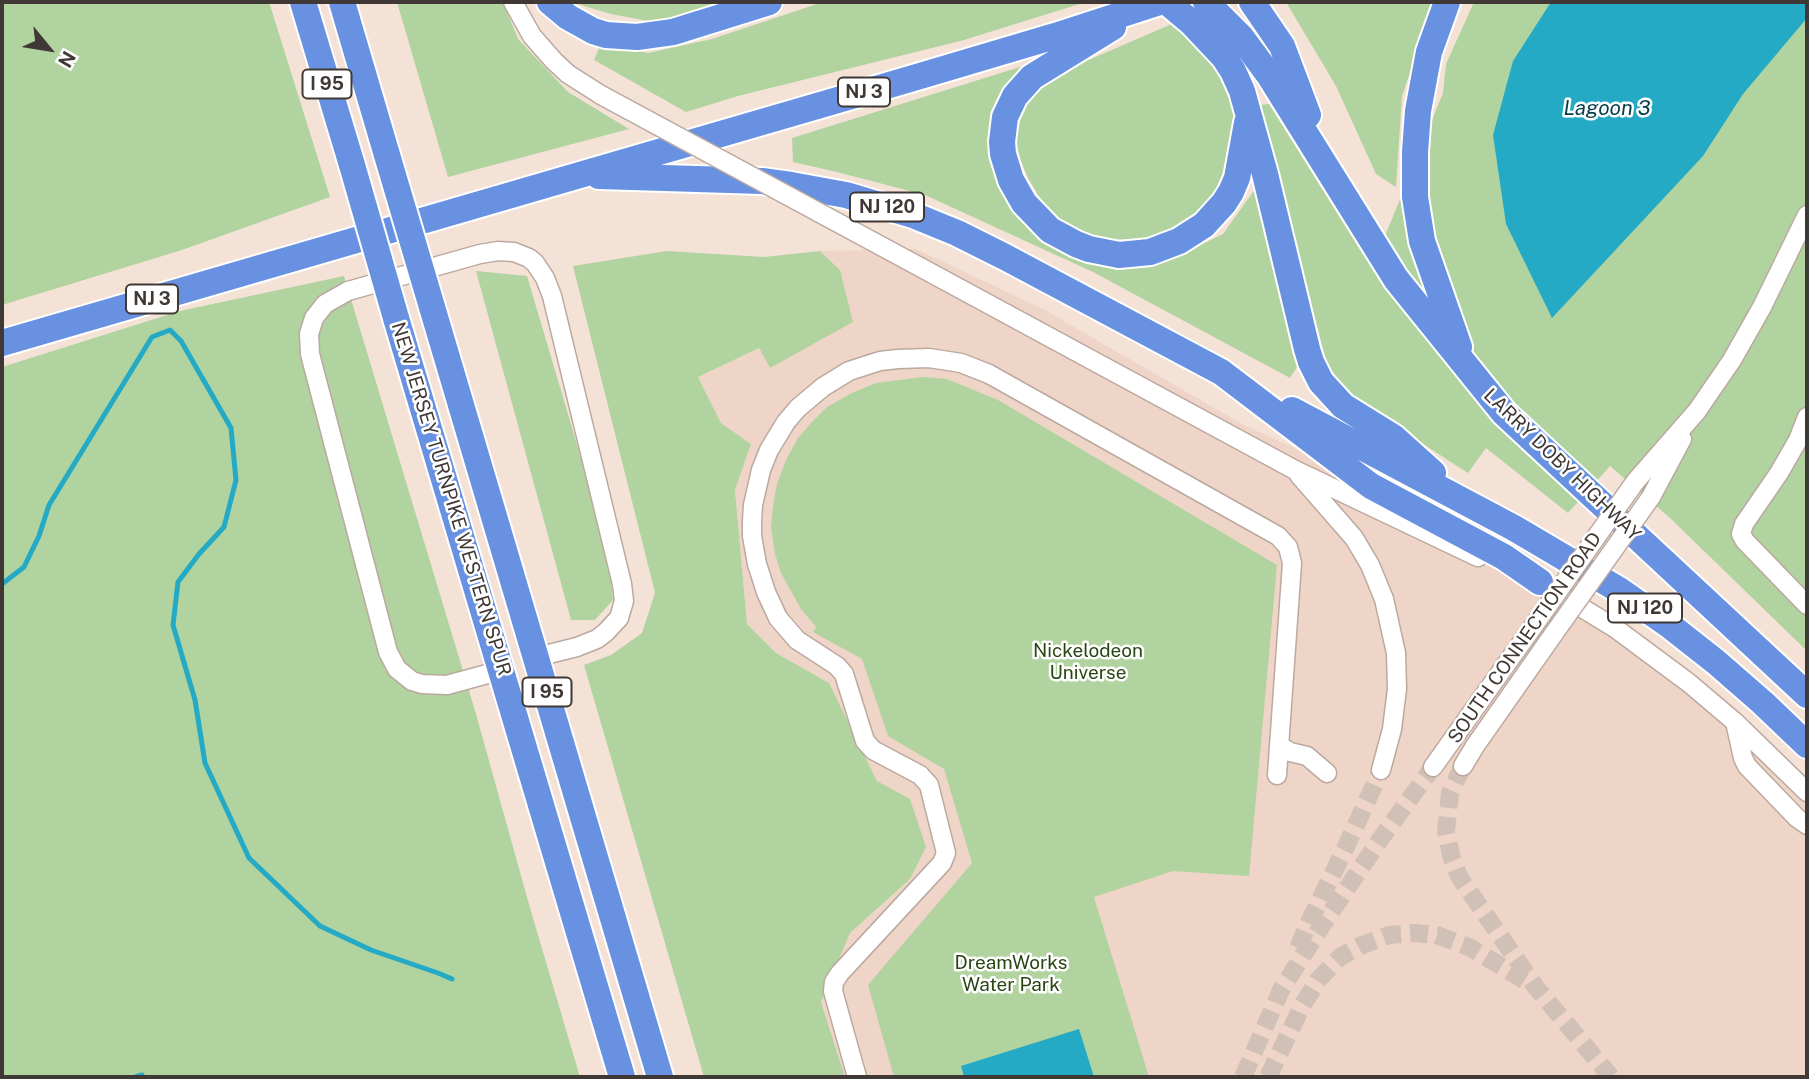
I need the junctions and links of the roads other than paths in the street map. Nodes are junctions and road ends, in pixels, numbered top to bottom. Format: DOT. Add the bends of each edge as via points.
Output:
graph roads {
  1 [pos="303,2"];
  2 [pos="342,2"];
  3 [pos="513,2"];
  4 [pos="550,2"];
  5 [pos="769,2"];
  6 [pos="1206,2"];
  7 [pos="1252,2"];
  8 [pos="1447,2"];
  9 [pos="1159,3"];
  10 [pos="1248,114"];
  11 [pos="1329,169"];
  12 [pos="576,176"];
  13 [pos="1807,215"];
  14 [pos="1800,240"];
  15 [pos="2,342"];
  16 [pos="1466,368"];
  17 [pos="1221,372"];
  18 [pos="1697,411"];
  19 [pos="1807,417"];
  20 [pos="1295,470"];
  21 [pos="1462,500"];
  22 [pos="1540,582"];
  23 [pos="1807,605"];
  24 [pos="537,657"];
  25 [pos="502,670"];
  26 [pos="1807,695"];
  27 [pos="1735,722"];
  28 [pos="1279,745"];
  29 [pos="1807,745"];
  30 [pos="1463,766"];
  31 [pos="1433,767"];
  32 [pos="1381,770"];
  33 [pos="1328,773"];
  34 [pos="1277,775"];
  35 [pos="1807,792"];
  36 [pos="1807,825"];
  37 [pos="622,1077"];
  38 [pos="660,1077"];
  39 [pos="857,1077"];
  1 -- 25 [label="highway, NEW JERSEY TURNPIKE WESTERN SPUR / I 95, bridge"];
  2 -- 24 [label="highway, NEW JERSEY TURNPIKE WESTERN SPUR / I 95, bridge"];
  3 -- 20 [label="street, bridge" via="532,36 554,61 601,95"];
  4 -- 5 [label="highway" via="593,31 637,37 673,32"];
  6 -- 11 [label="highway, NJ 120" via="1251,50"];
  7 -- 11 [label="highway" via="1282,46"];
  8 -- 16 [label="highway" via="1429,52 1418,111 1415,197 1422,241"];
  9 -- 10 [label="highway" via="1192,23 1224,57"];
  9 -- 10 [label="highway" via="1042,70 1015,96 1005,117 1003,154 1011,180 1032,212 1062,238 1103,253 1150,252 1179,241 1204,225 1231,192"];
  9 -- 12 [label="highway, NJ 3"];
  10 -- 21 [label="highway" via="1307,349 1321,382 1343,406 1393,437"];
  11 -- 16 [label="highway, LARRY DOBY HIGHWAY / NJ 120" via="1396,279"];
  12 -- 15 [label="highway, NJ 3"];
  12 -- 17 [label="highway, NJ 120" via="762,181 857,198 913,215 982,245"];
  13 -- 14 [label="street, SOUTH CONNECTION ROAD"];
  14 -- 18 [label="street, SOUTH CONNECTION ROAD" via="1748,334"];
  16 -- 26 [label="highway, LARRY DOBY HIGHWAY / NJ 120" via="1528,437"];
  17 -- 21 [label="highway, NJ 120"];
  17 -- 22 [label="highway" via="1371,486 1504,557"];
  18 -- 30 [label="street, SOUTH CONNECTION ROAD, bridge" via="1651,498"];
  18 -- 31 [label="street, SOUTH CONNECTION ROAD, bridge" via="1635,482"];
  19 -- 23 [label="street" via="1741,534"];
  20 -- 22 [label="street"];
  20 -- 32 [label="street" via="1354,538 1384,599 1396,653 1397,689"];
  21 -- 29 [label="highway, NJ 120" via="1644,607 1740,682"];
  22 -- 27 [label="street" via="1632,640"];
  24 -- 25 [label="street" via="597,639 613,626 624,601 545,278 529,258 498,251 348,292 325,304 314,318 309,334 311,363 388,652 397,670 422,684 447,685"];
  24 -- 38 [label="highway, NEW JERSEY TURNPIKE WESTERN SPUR / I 95"];
  25 -- 37 [label="highway, NEW JERSEY TURNPIKE WESTERN SPUR / I 95"];
  27 -- 35 [label="street"];
  27 -- 36 [label="street" via="1743,758 1757,788"];
  28 -- 33 [label="street" via="1307,756"];
  28 -- 34 [label="street"];
  28 -- 39 [label="street" via="1292,563 1278,536 989,374 961,363 929,358 880,361 849,371 823,387 786,422 761,470 752,521 757,565 778,618 797,640 844,674 865,741 929,785 946,853 942,863 834,982"];
}
